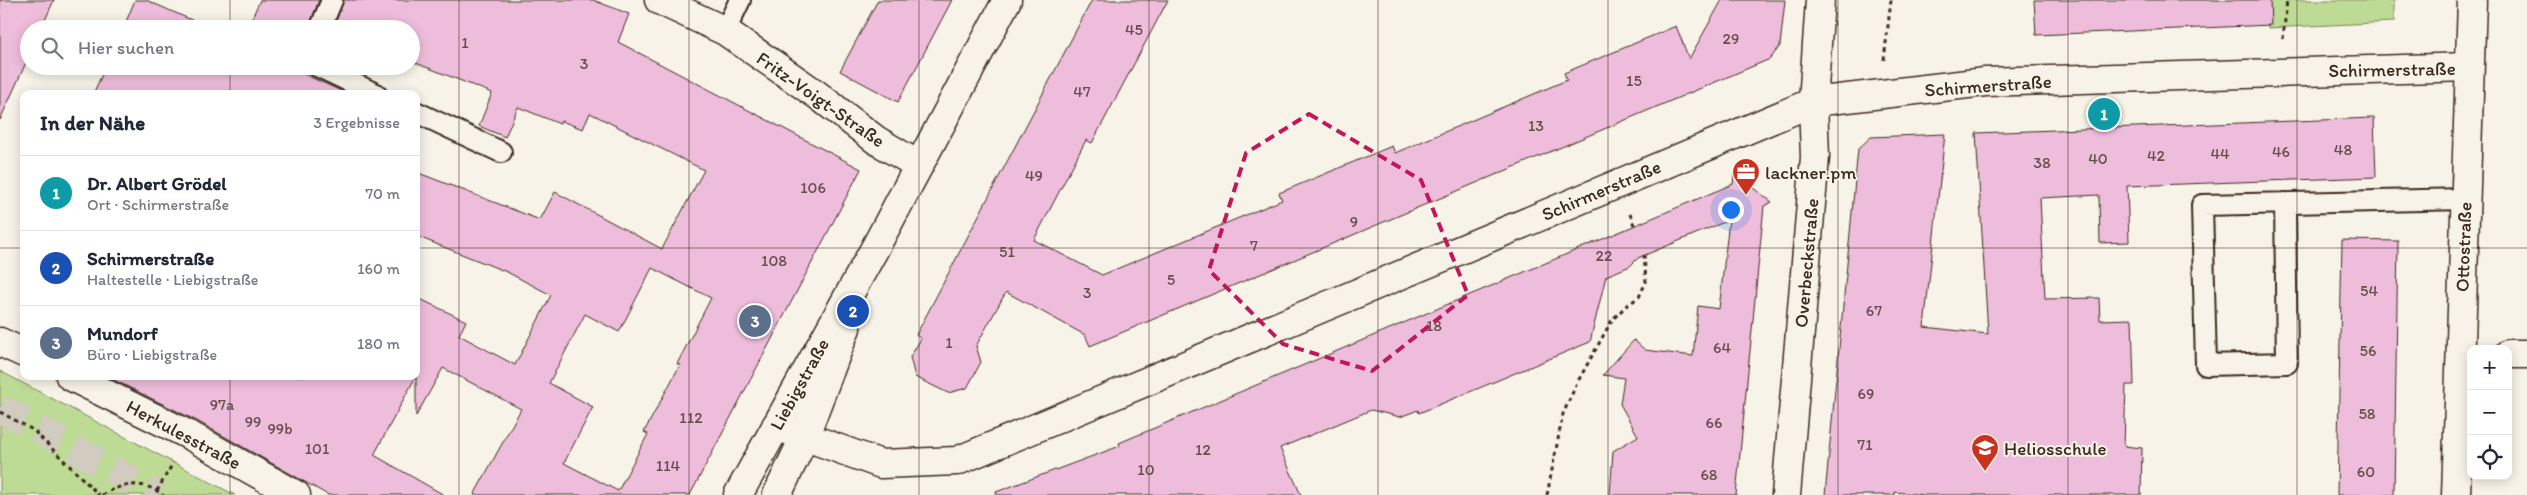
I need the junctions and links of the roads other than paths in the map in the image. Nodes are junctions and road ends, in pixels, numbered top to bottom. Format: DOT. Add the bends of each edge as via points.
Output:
graph roads {
  1 [pos="332,0"];
  2 [pos="658,0"];
  3 [pos="740,0"];
  4 [pos="1007,0"];
  5 [pos="1820,0"];
  6 [pos="2472,0"];
  7 [pos="324,20"];
  8 [pos="725,31"];
  9 [pos="2469,67"];
  10 [pos="336,75"];
  11 [pos="368,90"];
  12 [pos="1813,102"];
  13 [pos="420,114"];
  14 [pos="501,152"];
  15 [pos="918,165"];
  16 [pos="2465,199"];
  17 [pos="2284,203"];
  18 [pos="876,248"];
  19 [pos="0,342"];
  20 [pos="20,351"];
  21 [pos="2465,354"];
  22 [pos="2512,354"];
  23 [pos="2527,354"];
  24 [pos="78,380"];
  25 [pos="776,426"];
  26 [pos="804,438"];
  27 [pos="296,495"];
  28 [pos="738,495"];
  29 [pos="777,495"];
  30 [pos="1786,495"];
  31 [pos="2456,495"];
  1 -- 7 [label="lane"];
  2 -- 8 [label="street, Fritz-Voigt-Straße"];
  3 -- 8 [label="lane"];
  4 -- 15 [label="street, Liebigstraße"];
  5 -- 12 [label="street, Overbeckstraße"];
  6 -- 9 [label="street, Ottostraße"];
  8 -- 15 [label="street, Fritz-Voigt-Straße" via="876,140"];
  9 -- 12 [label="street, Schirmerstraße" via="1985,82"];
  9 -- 16 [label="street, Ottostraße"];
  10 -- 11 [label="lane"];
  12 -- 26 [label="street, Schirmerstraße" via="957,461 880,464"];
  12 -- 30 [label="street, Overbeckstraße" via="1814,157"];
  13 -- 14 [label="lane"];
  15 -- 18 [label="street, Liebigstraße"];
  16 -- 17 [label="lane"];
  16 -- 21 [label="street, Ottostraße"];
  17 -- 17 [label="lane" via="2202,205 2206,365 2288,363"];
  18 -- 25 [label="street, Liebigstraße"];
  18 -- 26 [label="street, Liebigstraße"];
  19 -- 20 [label="street"];
  21 -- 31 [label="street, Ottostraße"];
  22 -- 23 [label="street"];
  24 -- 27 [label="street, Herkulesstraße" via="189,435"];
  25 -- 26 [label="street, Schirmerstraße"];
  25 -- 28 [label="street, Liebigstraße"];
  26 -- 29 [label="street, Liebigstraße"];
}
